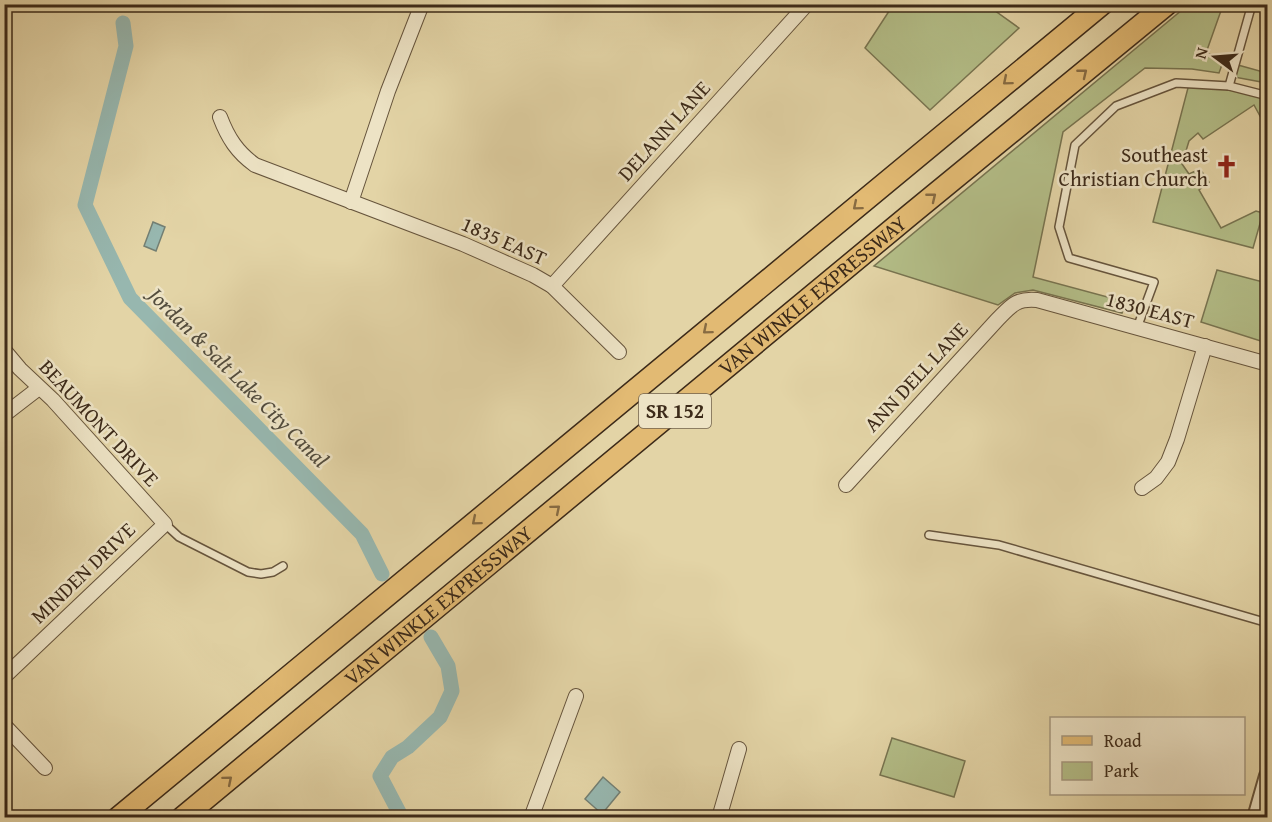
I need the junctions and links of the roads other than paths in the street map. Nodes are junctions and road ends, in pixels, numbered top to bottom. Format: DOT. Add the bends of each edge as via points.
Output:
graph roads {
  1 [pos="422,4"];
  2 [pos="807,4"];
  3 [pos="1102,4"];
  4 [pos="1167,4"];
  5 [pos="1252,4"];
  6 [pos="1229,86"];
  7 [pos="1268,96"];
  8 [pos="220,117"];
  9 [pos="351,202"];
  10 [pos="552,286"];
  11 [pos="1020,300"];
  12 [pos="1137,328"];
  13 [pos="1205,346"];
  14 [pos="4,350"];
  15 [pos="618,352"];
  16 [pos="1268,364"];
  17 [pos="39,388"];
  18 [pos="4,415"];
  19 [pos="846,485"];
  20 [pos="1142,488"];
  21 [pos="165,524"];
  22 [pos="929,535"];
  23 [pos="284,566"];
  24 [pos="1268,623"];
  25 [pos="4,677"];
  26 [pos="576,696"];
  27 [pos="4,725"];
  28 [pos="739,749"];
  29 [pos="45,768"];
  30 [pos="1268,776"];
  31 [pos="118,818"];
  32 [pos="182,818"];
  33 [pos="531,818"];
  34 [pos="719,818"];
  35 [pos="1256,818"];
  1 -- 9 [label="street"];
  2 -- 10 [label="street, DELANN LANE"];
  3 -- 31 [label="main road, VAN WINKLE EXPRESSWAY / SR 152, one-way"];
  32 -- 4 [label="main road, VAN WINKLE EXPRESSWAY / SR 152, one-way"];
  5 -- 6 [label="lane"];
  6 -- 7 [label="lane"];
  6 -- 12 [label="lane" via="1176,83 1136,98 1116,106 1075,145 1059,227 1069,258 1154,282"];
  8 -- 9 [label="street, 1835 EAST" via="236,149 255,165"];
  9 -- 10 [label="street, 1835 EAST" via="488,254"];
  10 -- 15 [label="street, 1835 EAST"];
  11 -- 12 [label="street, 1830 EAST" via="1037,300"];
  11 -- 19 [label="street, ANN DELL LANE" via="1009,307"];
  12 -- 13 [label="street, 1830 EAST"];
  13 -- 16 [label="street, 1830 EAST"];
  13 -- 20 [label="street" via="1168,462"];
  14 -- 17 [label="street, BEAUMONT DRIVE"];
  17 -- 18 [label="street"];
  17 -- 21 [label="street, BEAUMONT DRIVE"];
  21 -- 23 [label="lane" via="180,537 248,572 261,574"];
  21 -- 25 [label="street, MINDEN DRIVE"];
  22 -- 24 [label="lane" via="999,545"];
  26 -- 33 [label="street"];
  27 -- 29 [label="street"];
  28 -- 34 [label="street"];
  30 -- 35 [label="street"];
}
